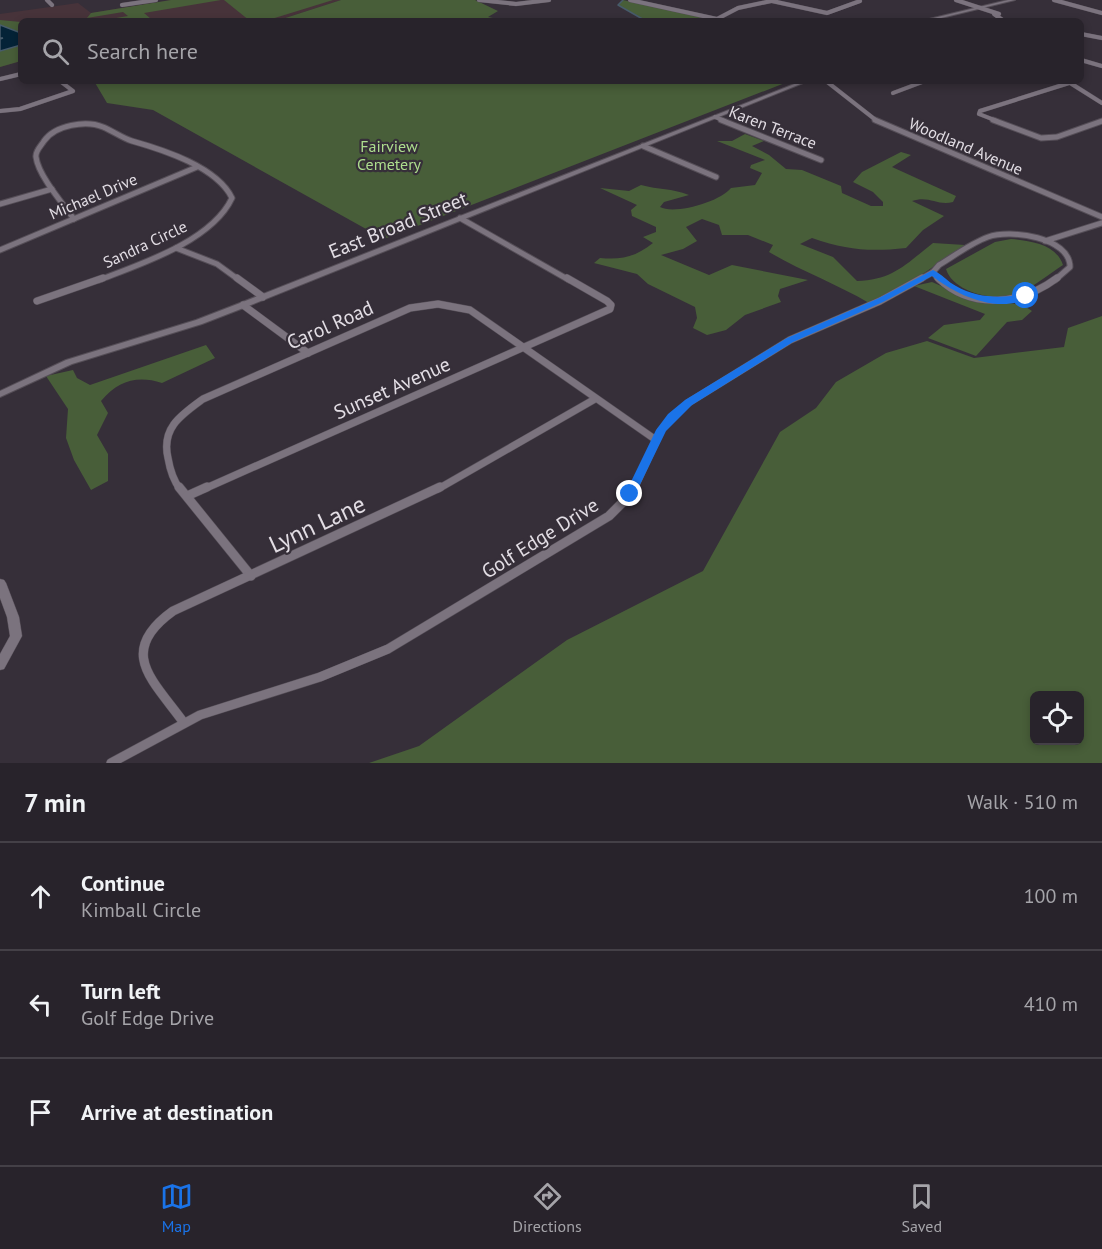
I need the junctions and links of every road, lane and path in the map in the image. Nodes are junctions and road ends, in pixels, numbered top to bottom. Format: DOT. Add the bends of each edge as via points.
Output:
graph roads {
  1 [pos="47,0"];
  2 [pos="156,0"];
  3 [pos="478,0"];
  4 [pos="549,0"];
  5 [pos="630,0"];
  6 [pos="774,0"];
  7 [pos="956,0"];
  8 [pos="1013,0"];
  9 [pos="1054,0"];
  10 [pos="860,1"];
  11 [pos="52,4"];
  12 [pos="996,4"];
  13 [pos="122,5"];
  14 [pos="981,8"];
  15 [pos="966,11"];
  16 [pos="1102,13"];
  17 [pos="998,15"];
  18 [pos="712,18"];
  19 [pos="719,18"];
  20 [pos="936,18"];
  21 [pos="1001,18"];
  22 [pos="1084,35"];
  23 [pos="1102,38"];
  24 [pos="1084,61"];
  25 [pos="1102,66"];
  26 [pos="18,75"];
  27 [pos="0,79"];
  28 [pos="65,84"];
  29 [pos="798,84"];
  30 [pos="832,84"];
  31 [pos="918,84"];
  32 [pos="1062,84"];
  33 [pos="1071,84"];
  34 [pos="893,93"];
  35 [pos="1102,103"];
  36 [pos="0,111"];
  37 [pos="715,117"];
  38 [pos="1102,121"];
  39 [pos="643,146"];
  40 [pos="821,160"];
  41 [pos="197,167"];
  42 [pos="716,177"];
  43 [pos="52,189"];
  44 [pos="0,204"];
  45 [pos="1102,217"];
  46 [pos="460,218"];
  47 [pos="74,219"];
  48 [pos="1102,223"];
  49 [pos="1045,241"];
  50 [pos="176,248"];
  51 [pos="0,250"];
  52 [pos="933,272"];
  53 [pos="263,297"];
  54 [pos="37,301"];
  55 [pos="243,305"];
  56 [pos="524,348"];
  57 [pos="308,353"];
  58 [pos="0,394"];
  59 [pos="595,399"];
  60 [pos="656,440"];
  61 [pos="187,496"];
  62 [pos="251,576"];
  63 [pos="0,583"];
  64 [pos="0,665"];
  65 [pos="184,723"];
  66 [pos="111,763"];
  1 -- 11 [label="street"];
  2 -- 13 [label="street"];
  3 -- 4 [label="street" via="516,4"];
  5 -- 18 [label="street"];
  6 -- 10 [label="street" via="827,14"];
  6 -- 19 [label="street" via="738,8"];
  7 -- 14 [label="street"];
  8 -- 12 [label="street"];
  9 -- 16 [label="street"];
  12 -- 14 [label="street"];
  12 -- 17 [label="street"];
  14 -- 15 [label="street"];
  14 -- 17 [label="street"];
  15 -- 17 [label="street"];
  15 -- 20 [label="street"];
  17 -- 21 [label="street"];
  22 -- 23 [label="street"];
  24 -- 25 [label="street"];
  26 -- 27 [label="street"];
  28 -- 36 [label="street" via="73,91 20,109"];
  29 -- 37 [label="street, East Broad Street"];
  30 -- 45 [label="street, Woodland Avenue" via="878,122"];
  31 -- 34 [label="street"];
  32 -- 38 [label="street" via="979,114 1046,138"];
  33 -- 35 [label="street"];
  37 -- 39 [label="street, East Broad Street"];
  37 -- 40 [label="street, Karen Terrace"];
  39 -- 42 [label="street"];
  39 -- 46 [label="street, East Broad Street"];
  41 -- 43 [label="street, Sandra Circle" via="164,149 129,140 101,126 76,125 46,138 36,153"];
  41 -- 47 [label="street, Michael Drive"];
  41 -- 50 [label="street, Sandra Circle" via="225,184 232,202 220,218"];
  43 -- 44 [label="street"];
  43 -- 47 [label="street, Sandra Circle"];
  46 -- 53 [label="street, East Broad Street"];
  46 -- 56 [label="street, Sunset Avenue" via="611,305 610,309"];
  47 -- 51 [label="street, Michael Drive"];
  48 -- 49 [label="street"];
  49 -- 52 [label="street, Golf Edge Drive" via="1011,234 988,237"];
  49 -- 52 [label="street" via="1065,252 1070,267 1019,299 968,295 941,281"];
  50 -- 53 [label="street" via="217,264"];
  50 -- 54 [label="street, Sandra Circle" via="98,281"];
  52 -- 60 [label="street, Golf Edge Drive" via="880,301 790,340 688,403 672,416"];
  53 -- 55 [label="street, East Broad Street"];
  55 -- 57 [label="street"];
  55 -- 58 [label="street, East Broad Street" via="69,362"];
  56 -- 57 [label="street, Carol Road" via="470,310 438,304 410,308"];
  56 -- 59 [label="street, Carol Road"];
  56 -- 61 [label="street, Sunset Avenue"];
  57 -- 61 [label="street, Carol Road" via="203,399 179,416 168,431 166,450 175,482"];
  59 -- 60 [label="street, Carol Road"];
  59 -- 62 [label="street, Lynn Lane" via="428,494"];
  60 -- 65 [label="street, Golf Edge Drive" via="630,494 609,516 413,636 320,677"];
  61 -- 62 [label="street, Carol Road"];
  62 -- 65 [label="street, Lynn Lane" via="164,616 145,638 142,661"];
  63 -- 64 [label="main road" via="16,636"];
  65 -- 66 [label="street, Golf Edge Drive"];
}
